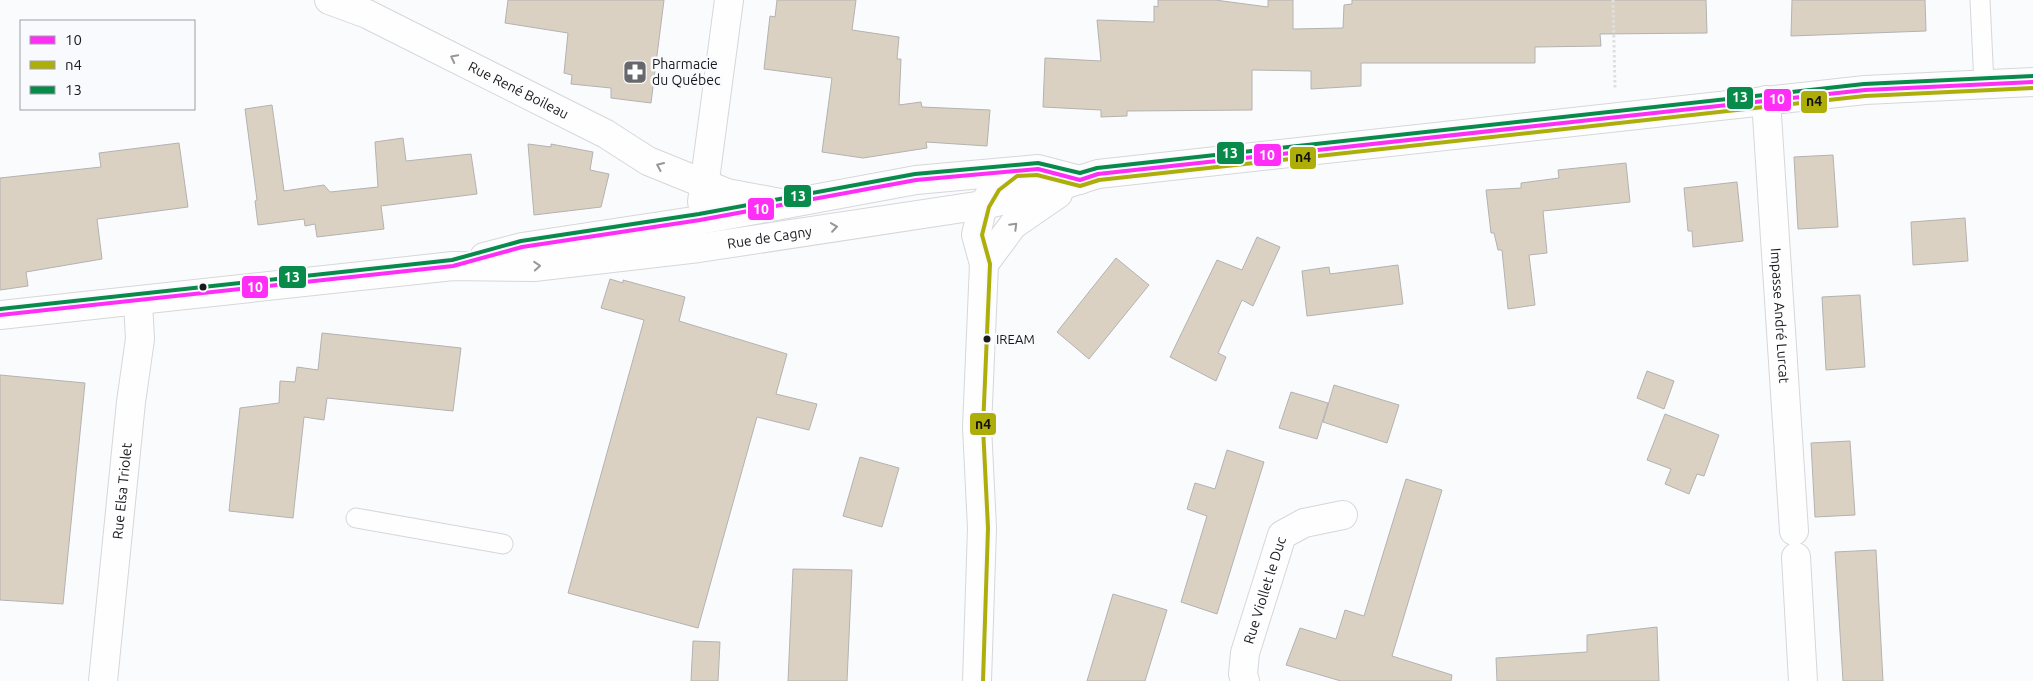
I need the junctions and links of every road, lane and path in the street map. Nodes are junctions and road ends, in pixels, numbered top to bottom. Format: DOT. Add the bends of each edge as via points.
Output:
graph roads {
  1 [pos="328,0"];
  2 [pos="728,0"];
  3 [pos="1614,0"];
  4 [pos="1980,0"];
  5 [pos="2033,82"];
  6 [pos="1984,84"];
  7 [pos="1766,100"];
  8 [pos="1616,116"];
  9 [pos="1015,170"];
  10 [pos="916,180"];
  11 [pos="1080,180"];
  12 [pos="704,185"];
  13 [pos="786,204"];
  14 [pos="983,204"];
  15 [pos="951,209"];
  16 [pos="700,220"];
  17 [pos="976,235"];
  18 [pos="699,248"];
  19 [pos="984,264"];
  20 [pos="453,266"];
  21 [pos="138,302"];
  22 [pos="0,315"];
  23 [pos="1343,515"];
  24 [pos="356,518"];
  25 [pos="503,544"];
  26 [pos="103,681"];
  27 [pos="977,681"];
  28 [pos="1246,681"];
  29 [pos="1803,681"];
  12 -- 1 [label="main road, Rue René Boileau, one-way" via="648,161 606,134 367,14"];
  2 -- 12 [label="main road"];
  3 -- 8 [label="path"];
  4 -- 6 [label="lane"];
  5 -- 6 [label="main road, Rue de Cagny"];
  6 -- 7 [label="main road, Rue de Cagny" via="1864,90"];
  7 -- 8 [label="main road, Rue de Cagny"];
  7 -- 29 [label="main road, Impasse André Lurcat"];
  8 -- 11 [label="main road, Rue de Cagny" via="1098,174"];
  9 -- 10 [label="main road, Rue de Cagny"];
  9 -- 11 [label="main road, Rue de Cagny" via="1038,169"];
  9 -- 14 [label="main road" via="994,186"];
  10 -- 13 [label="main road, Rue de Cagny"];
  10 -- 15 [label="main road"];
  11 -- 14 [label="main road, Rue de Cagny"];
  19 -- 11 [label="main road, one-way" via="1014,226"];
  12 -- 13 [label="main road, Rue René Boileau"];
  12 -- 16 [label="main road"];
  13 -- 16 [label="main road, Rue de Cagny"];
  14 -- 15 [label="main road, Rue de Cagny"];
  14 -- 17 [label="main road"];
  15 -- 17 [label="main road"];
  18 -- 15 [label="main road, Rue de Cagny, one-way"];
  16 -- 18 [label="main road"];
  16 -- 20 [label="main road, Rue de Cagny" via="522,247"];
  17 -- 19 [label="main road"];
  20 -- 18 [label="main road, Rue de Cagny, one-way" via="534,267"];
  19 -- 27 [label="main road" via="977,427 982,528"];
  20 -- 21 [label="main road, Rue de Cagny"];
  21 -- 22 [label="main road, Rue de Cagny"];
  21 -- 26 [label="main road, Rue Elsa Triolet" via="140,339"];
  23 -- 28 [label="main road, Rue Viollet le Duc" via="1304,523 1282,535 1245,653 1243,674"];
  24 -- 25 [label="lane"];
}
